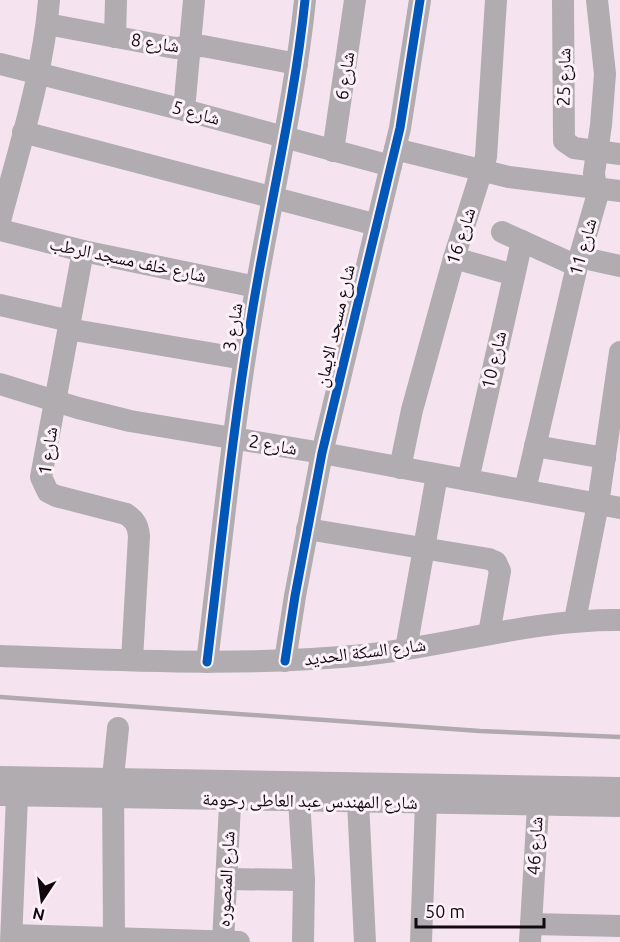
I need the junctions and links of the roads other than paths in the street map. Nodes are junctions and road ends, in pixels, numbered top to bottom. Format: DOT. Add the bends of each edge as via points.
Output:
graph roads {
  1 [pos="49,0"];
  2 [pos="116,0"];
  3 [pos="194,0"];
  4 [pos="305,0"];
  5 [pos="355,0"];
  6 [pos="420,0"];
  7 [pos="496,0"];
  8 [pos="563,0"];
  9 [pos="597,0"];
  10 [pos="47,24"];
  11 [pos="115,36"];
  12 [pos="190,47"];
  13 [pos="612,47"];
  14 [pos="0,64"];
  15 [pos="297,64"];
  16 [pos="39,74"];
  17 [pos="184,110"];
  18 [pos="23,132"];
  19 [pos="285,137"];
  20 [pos="333,151"];
  21 [pos="597,151"];
  22 [pos="620,154"];
  23 [pos="8,155"];
  24 [pos="393,158"];
  25 [pos="483,170"];
  26 [pos="596,189"];
  27 [pos="620,191"];
  28 [pos="272,196"];
  29 [pos="0,220"];
  30 [pos="376,225"];
  31 [pos="0,230"];
  32 [pos="84,251"];
  33 [pos="454,258"];
  34 [pos="578,261"];
  35 [pos="620,266"];
  36 [pos="514,274"];
  37 [pos="256,287"];
  38 [pos="0,305"];
  39 [pos="69,325"];
  40 [pos="620,352"];
  41 [pos="244,359"];
  42 [pos="0,384"];
  43 [pos="617,398"];
  44 [pos="56,401"];
  45 [pos="234,439"];
  46 [pos="535,446"];
  47 [pos="322,453"];
  48 [pos="610,456"];
  49 [pos="400,468"];
  50 [pos="438,474"];
  51 [pos="468,480"];
  52 [pos="525,490"];
  53 [pos="598,504"];
  54 [pos="620,508"];
  55 [pos="307,529"];
  56 [pos="424,548"];
  57 [pos="575,620"];
  58 [pos="620,620"];
  59 [pos="489,634"];
  60 [pos="406,649"];
  61 [pos="0,656"];
  62 [pos="132,660"];
  63 [pos="285,661"];
  64 [pos="207,662"];
  65 [pos="118,728"];
  66 [pos="0,777"];
  67 [pos="113,787"];
  68 [pos="620,788"];
  69 [pos="230,790"];
  70 [pos="9,795"];
  71 [pos="538,796"];
  72 [pos="298,800"];
  73 [pos="358,802"];
  74 [pos="426,804"];
  75 [pos="620,806"];
  76 [pos="226,879"];
  77 [pos="304,880"];
  78 [pos="620,926"];
  79 [pos="531,933"];
  80 [pos="11,938"];
  81 [pos="102,939"];
  82 [pos="229,942"];
  83 [pos="303,942"];
  84 [pos="365,942"];
  85 [pos="422,942"];
  1 -- 10 [label="street"];
  2 -- 11 [label="street"];
  3 -- 12 [label="street"];
  4 -- 15 [label="street, شارع 3"];
  5 -- 20 [label="street, شارع 6"];
  6 -- 24 [label="street, شارع مسجد الايمان"];
  7 -- 25 [label="street, شارع 16"];
  8 -- 21 [label="street, شارع 25" via="564,141 574,148"];
  9 -- 13 [label="street, شارع 11"];
  10 -- 11 [label="street, شارع 8"];
  10 -- 16 [label="street"];
  11 -- 12 [label="street, شارع 8" via="175,48"];
  12 -- 15 [label="street, شارع 8" via="203,46"];
  12 -- 17 [label="street"];
  13 -- 21 [label="street, شارع 11"];
  14 -- 16 [label="street, شارع 5"];
  15 -- 19 [label="street, شارع 3"];
  16 -- 17 [label="street, شارع 5"];
  16 -- 18 [label="street"];
  17 -- 19 [label="street, شارع 5"];
  18 -- 23 [label="street"];
  18 -- 28 [label="street"];
  19 -- 20 [label="street, شارع 5"];
  19 -- 28 [label="street, شارع 3"];
  20 -- 24 [label="street, شارع 5"];
  21 -- 22 [label="street"];
  21 -- 26 [label="street, شارع 11"];
  23 -- 29 [label="street"];
  24 -- 25 [label="street, شارع 5"];
  24 -- 30 [label="street, شارع مسجد الايمان"];
  25 -- 26 [label="street, شارع 5"];
  25 -- 33 [label="street, شارع 16"];
  26 -- 27 [label="street, شارع 5"];
  26 -- 34 [label="street, شارع 11" via="597,201"];
  28 -- 30 [label="street"];
  28 -- 37 [label="street, شارع 3"];
  30 -- 47 [label="street, شارع مسجد الايمان"];
  31 -- 32 [label="street, شارع خلف مسجد الرطب"];
  32 -- 37 [label="street, شارع خلف مسجد الرطب"];
  32 -- 39 [label="street, شارع 1"];
  33 -- 36 [label="street"];
  33 -- 49 [label="street, شارع 16"];
  34 -- 35 [label="street"];
  34 -- 36 [label="street, شارع 10" via="512,236"];
  34 -- 46 [label="street, شارع 11"];
  36 -- 51 [label="street, شارع 10"];
  37 -- 41 [label="street, شارع 3"];
  38 -- 39 [label="street"];
  39 -- 41 [label="street"];
  39 -- 44 [label="street, شارع 1"];
  40 -- 43 [label="street"];
  41 -- 45 [label="street, شارع 3"];
  42 -- 44 [label="street, شارع 2"];
  43 -- 48 [label="street"];
  44 -- 45 [label="street, شارع 2" via="130,421"];
  44 -- 62 [label="street, شارع 1" via="41,477 48,492 126,514 138,526"];
  45 -- 47 [label="street, شارع 2"];
  45 -- 64 [label="street, شارع 3"];
  46 -- 48 [label="street"];
  46 -- 52 [label="street, شارع 11"];
  47 -- 49 [label="street, شارع 2"];
  47 -- 55 [label="street, شارع مسجد الايمان"];
  48 -- 53 [label="street"];
  49 -- 50 [label="street, شارع 2"];
  50 -- 51 [label="street, شارع 2"];
  50 -- 56 [label="street"];
  51 -- 52 [label="street, شارع 2"];
  52 -- 53 [label="street, شارع 2"];
  53 -- 54 [label="street, شارع 2"];
  53 -- 57 [label="street"];
  55 -- 56 [label="street"];
  55 -- 63 [label="street, شارع مسجد الايمان"];
  56 -- 59 [label="street" via="489,559 499,566"];
  56 -- 60 [label="street"];
  57 -- 58 [label="street, شارع السكة الحديد"];
  57 -- 59 [label="street, شارع السكة الحديد"];
  59 -- 60 [label="street, شارع السكة الحديد"];
  60 -- 63 [label="street, شارع السكة الحديد"];
  61 -- 62 [label="street, شارع السكة الحديد"];
  62 -- 64 [label="street, شارع السكة الحديد"];
  63 -- 64 [label="street, شارع السكة الحديد"];
  65 -- 67 [label="street"];
  66 -- 67 [label="street, شارع المهندس عبد العاطى رحومة"];
  67 -- 69 [label="street, شارع المهندس عبد العاطى رحومة"];
  67 -- 70 [label="street, شارع المهندس عبد العاطى رحومة"];
  67 -- 81 [label="street"];
  68 -- 71 [label="street, شارع المهندس عبد العاطى رحومة"];
  69 -- 71 [label="street, شارع المهندس عبد العاطى رحومة"];
  69 -- 72 [label="street, شارع المهندس عبد العاطى رحومة"];
  69 -- 76 [label="street, شارع المنصوره"];
  70 -- 80 [label="street"];
  71 -- 74 [label="street, شارع المهندس عبد العاطى رحومة"];
  71 -- 75 [label="street, شارع المهندس عبد العاطى رحومة"];
  71 -- 79 [label="street, شارع 46"];
  72 -- 73 [label="street, شارع المهندس عبد العاطى رحومة"];
  72 -- 77 [label="street"];
  73 -- 74 [label="street, شارع المهندس عبد العاطى رحومة"];
  73 -- 84 [label="street"];
  74 -- 85 [label="street"];
  76 -- 77 [label="street"];
  76 -- 82 [label="street, شارع المنصوره"];
  77 -- 83 [label="street"];
  78 -- 79 [label="street"];
  80 -- 81 [label="street"];
  81 -- 82 [label="street"];
}
